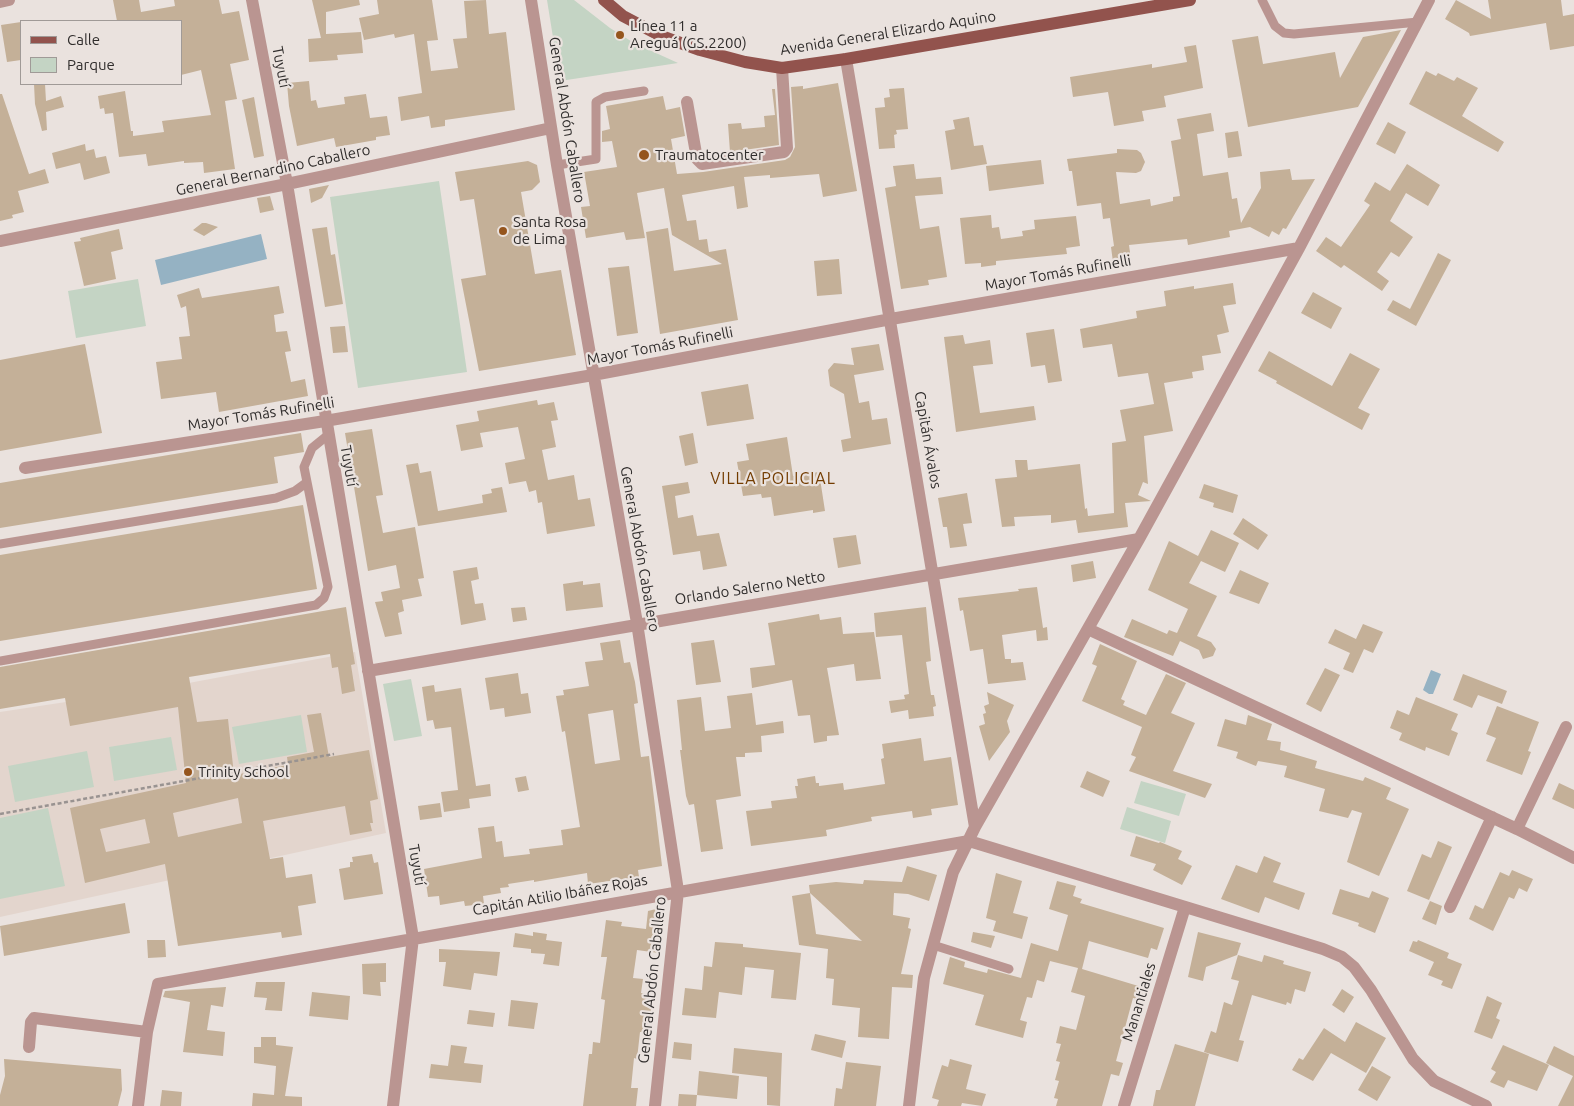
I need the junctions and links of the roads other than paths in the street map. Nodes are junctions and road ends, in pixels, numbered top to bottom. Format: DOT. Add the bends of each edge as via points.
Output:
graph roads {
  1 [pos="9,0"];
  2 [pos="252,0"];
  3 [pos="532,0"];
  4 [pos="604,0"];
  5 [pos="1190,0"];
  6 [pos="1262,0"];
  7 [pos="1429,0"];
  8 [pos="0,2"];
  9 [pos="1418,22"];
  10 [pos="846,59"];
  11 [pos="782,68"];
  12 [pos="644,91"];
  13 [pos="687,102"];
  14 [pos="551,128"];
  15 [pos="557,165"];
  16 [pos="287,184"];
  17 [pos="0,241"];
  18 [pos="1299,248"];
  19 [pos="891,319"];
  20 [pos="593,375"];
  21 [pos="325,421"];
  22 [pos="328,435"];
  23 [pos="24,468"];
  24 [pos="306,482"];
  25 [pos="1139,539"];
  26 [pos="0,544"];
  27 [pos="934,575"];
  28 [pos="637,623"];
  29 [pos="1088,629"];
  30 [pos="0,661"];
  31 [pos="368,670"];
  32 [pos="1566,727"];
  33 [pos="1492,817"];
  34 [pos="975,827"];
  35 [pos="1517,829"];
  36 [pos="968,841"];
  37 [pos="1574,858"];
  38 [pos="678,891"];
  39 [pos="1186,907"];
  40 [pos="1450,907"];
  41 [pos="413,938"];
  42 [pos="933,945"];
  43 [pos="1009,969"];
  44 [pos="147,1032"];
  45 [pos="29,1047"];
  46 [pos="138,1106"];
  47 [pos="393,1106"];
  48 [pos="655,1106"];
  49 [pos="908,1106"];
  50 [pos="1124,1106"];
  51 [pos="1486,1106"];
  1 -- 8 [label="street"];
  2 -- 16 [label="street, Tuyutí"];
  3 -- 14 [label="street, General Abdón Caballero"];
  4 -- 11 [label="main road, Avenida General Elizardo Aquino" via="623,16 661,36 736,60"];
  5 -- 10 [label="main road, Avenida General Elizardo Aquino"];
  6 -- 9 [label="lane" via="1275,26 1284,33"];
  7 -- 9 [label="street"];
  9 -- 18 [label="street"];
  10 -- 11 [label="main road, Avenida General Elizardo Aquino"];
  10 -- 19 [label="street, Capitán Ávalos"];
  11 -- 13 [label="street" via="787,148 784,152 702,164 697,159"];
  12 -- 15 [label="lane" via="605,97 596,102 596,158"];
  14 -- 15 [label="street, General Abdón Caballero"];
  14 -- 16 [label="street, General Bernardino Caballero"];
  15 -- 20 [label="street, General Abdón Caballero"];
  16 -- 17 [label="street, General Bernardino Caballero"];
  16 -- 21 [label="street, Tuyutí"];
  18 -- 19 [label="street, Mayor Tomás Rufinelli"];
  18 -- 25 [label="street"];
  19 -- 20 [label="street, Mayor Tomás Rufinelli"];
  19 -- 27 [label="street, Capitán Ávalos"];
  20 -- 21 [label="street, Mayor Tomás Rufinelli"];
  20 -- 28 [label="street, General Abdón Caballero"];
  21 -- 22 [label="street, Tuyutí"];
  21 -- 23 [label="street, Mayor Tomás Rufinelli"];
  22 -- 24 [label="lane" via="312,448 304,467"];
  22 -- 31 [label="street, Tuyutí"];
  24 -- 26 [label="lane" via="295,491 276,498"];
  24 -- 30 [label="lane" via="328,587 324,598 316,605"];
  25 -- 27 [label="street, Orlando Salerno Netto"];
  25 -- 29 [label="street"];
  27 -- 28 [label="street, Orlando Salerno Netto"];
  27 -- 34 [label="street, Capitán Ávalos"];
  28 -- 31 [label="street, Orlando Salerno Netto"];
  28 -- 38 [label="street, General Abdón Caballero"];
  29 -- 33 [label="street"];
  29 -- 34 [label="street"];
  31 -- 41 [label="street, Tuyutí"];
  32 -- 35 [label="street"];
  33 -- 35 [label="street"];
  33 -- 40 [label="street"];
  34 -- 36 [label="street"];
  35 -- 37 [label="street"];
  36 -- 38 [label="street, Capitán Atilio Ibáñez Rojas"];
  36 -- 39 [label="street"];
  36 -- 42 [label="street" via="953,872"];
  38 -- 41 [label="street, Capitán Atilio Ibáñez Rojas"];
  38 -- 48 [label="street, General Abdón Caballero"];
  39 -- 50 [label="street, Manantiales"];
  39 -- 51 [label="street" via="1342,957 1366,982 1412,1059 1434,1081"];
  41 -- 44 [label="street, Capitán Atilio Ibáñez Rojas" via="158,984"];
  41 -- 47 [label="street, Tuyutí"];
  42 -- 43 [label="lane"];
  42 -- 49 [label="street" via="924,978"];
  44 -- 45 [label="street" via="34,1018"];
  44 -- 46 [label="street"];
}
